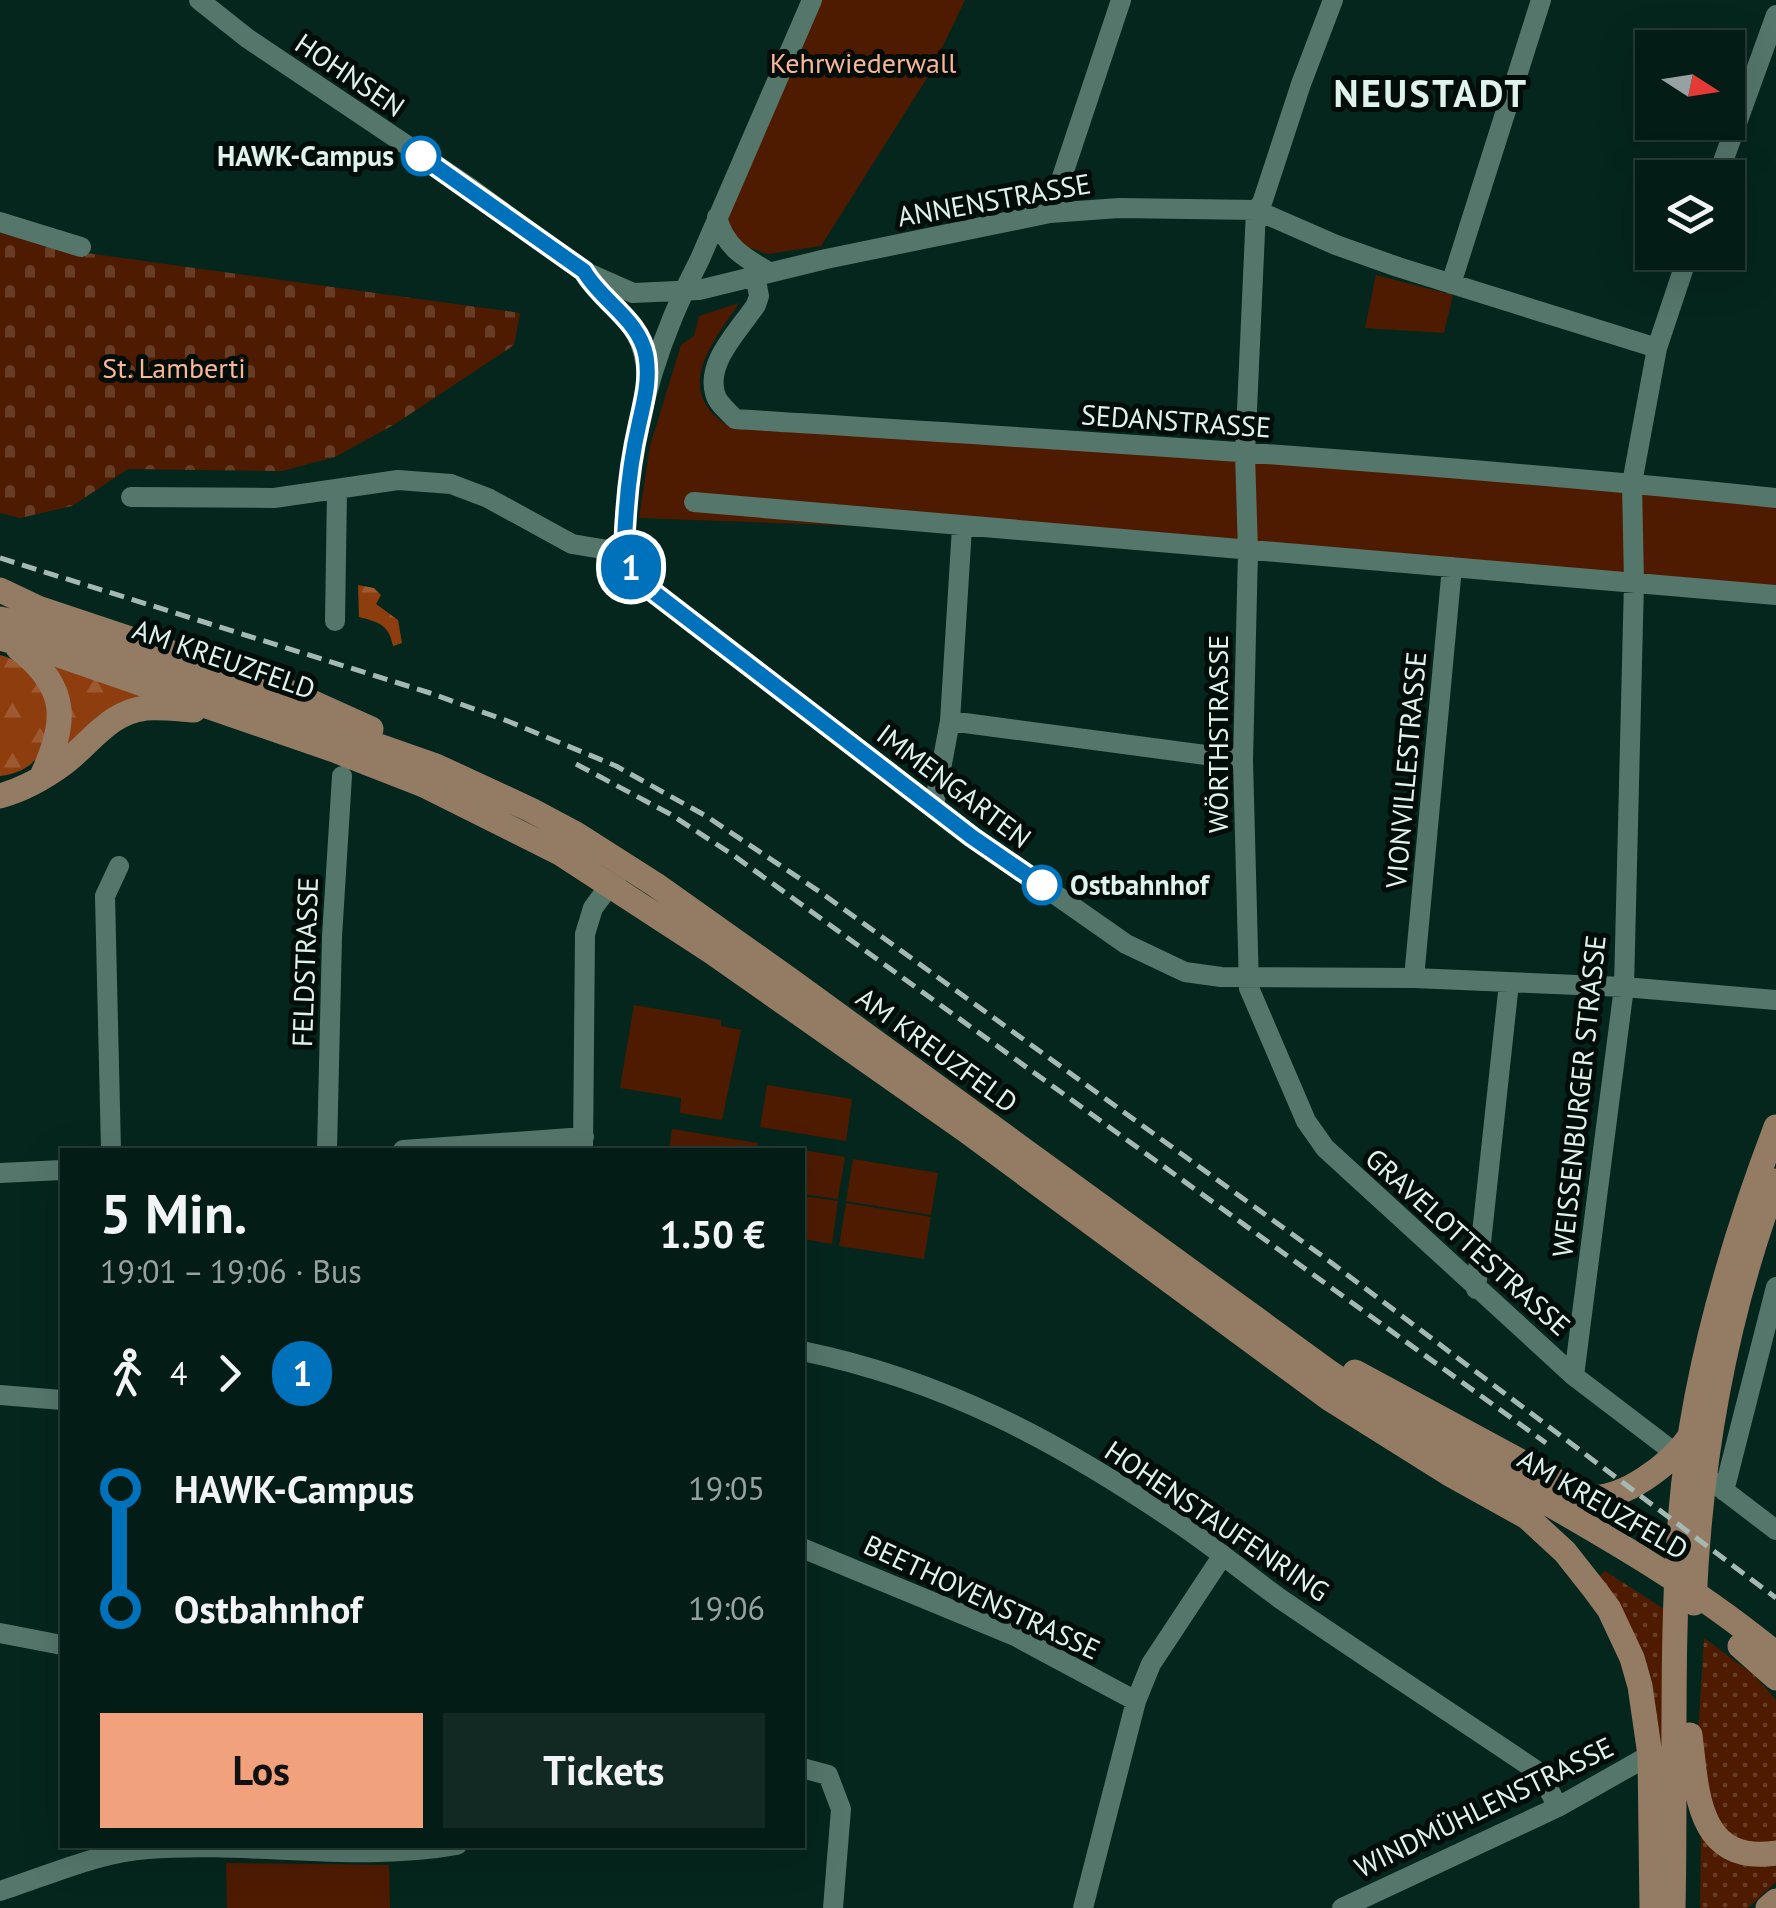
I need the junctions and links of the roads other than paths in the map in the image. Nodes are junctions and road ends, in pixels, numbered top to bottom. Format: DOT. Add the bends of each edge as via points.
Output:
graph roads {
  1 [pos="199,0"];
  2 [pos="812,0"];
  3 [pos="1121,0"];
  4 [pos="1332,0"];
  5 [pos="1541,0"];
  6 [pos="1776,15"];
  7 [pos="1724,160"];
  8 [pos="1256,210"];
  9 [pos="1050,213"];
  10 [pos="717,217"];
  11 [pos="0,222"];
  12 [pos="80,246"];
  13 [pos="1684,270"];
  14 [pos="584,271"];
  15 [pos="762,274"];
  16 [pos="1452,284"];
  17 [pos="682,292"];
  18 [pos="1656,348"];
  19 [pos="648,390"];
  20 [pos="1245,454"];
  21 [pos="1632,483"];
  22 [pos="337,491"];
  23 [pos="131,497"];
  24 [pos="1776,498"];
  25 [pos="694,502"];
  26 [pos="962,527"];
  27 [pos="1248,552"];
  28 [pos="626,553"];
  29 [pos="1452,567"];
  30 [pos="1634,582"];
  31 [pos="0,590"];
  32 [pos="1776,595"];
  33 [pos="335,621"];
  34 [pos="2,632"];
  35 [pos="229,713"];
  36 [pos="950,721"];
  37 [pos="1242,760"];
  38 [pos="436,766"];
  39 [pos="342,776"];
  40 [pos="40,778"];
  41 [pos="0,796"];
  42 [pos="934,806"];
  43 [pos="120,866"];
  44 [pos="618,875"];
  45 [pos="1249,977"];
  46 [pos="1414,978"];
  47 [pos="1509,983"];
  48 [pos="1624,987"];
  49 [pos="1776,1000"];
  50 [pos="1776,1127"];
  51 [pos="584,1144"];
  52 [pos="111,1148"];
  53 [pos="327,1148"];
  54 [pos="463,1148"];
  55 [pos="60,1170"];
  56 [pos="0,1173"];
  57 [pos="1776,1181"];
  58 [pos="1776,1288"];
  59 [pos="1476,1290"];
  60 [pos="1290,1343"];
  61 [pos="805,1351"];
  62 [pos="1574,1376"];
  63 [pos="0,1395"];
  64 [pos="60,1400"];
  65 [pos="1690,1435"];
  66 [pos="1719,1487"];
  67 [pos="1526,1516"];
  68 [pos="1776,1530"];
  69 [pos="805,1549"];
  70 [pos="1222,1555"];
  71 [pos="1667,1585"];
  72 [pos="1695,1618"];
  73 [pos="0,1633"];
  74 [pos="60,1645"];
  75 [pos="1776,1654"];
  76 [pos="1776,1678"];
  77 [pos="1136,1702"];
  78 [pos="1690,1734"];
  79 [pos="1650,1755"];
  80 [pos="805,1769"];
  81 [pos="1558,1807"];
  82 [pos="190,1848"];
  83 [pos="389,1848"];
  84 [pos="439,1848"];
  85 [pos="1776,1853"];
  86 [pos="0,1891"];
  87 [pos="1776,1901"];
  88 [pos="833,1908"];
  89 [pos="1083,1908"];
  90 [pos="1342,1908"];
  91 [pos="1652,1908"];
  92 [pos="1673,1908"];
  93 [pos="1686,1908"];
  94 [pos="1768,1908"];
  1 -- 14 [label="street, HOHNSEN"];
  2 -- 10 [label="street"];
  3 -- 9 [label="street"];
  4 -- 8 [label="street, WÖRTHSTRASSE"];
  5 -- 16 [label="street"];
  6 -- 7 [label="street"];
  8 -- 9 [label="street, ANNENSTRASSE"];
  8 -- 16 [label="street, ANNENSTRASSE"];
  8 -- 20 [label="street, WÖRTHSTRASSE"];
  9 -- 15 [label="street, ANNENSTRASSE"];
  10 -- 15 [label="street" via="733,251"];
  10 -- 17 [label="street"];
  11 -- 12 [label="street"];
  13 -- 18 [label="street, WEISSENBURGER STRASSE"];
  14 -- 17 [label="street, HOHNSEN" via="633,292"];
  14 -- 19 [label="street" via="640,340"];
  15 -- 17 [label="street, ANNENSTRASSE"];
  15 -- 20 [label="street, SEDANSTRASSE" via="759,296 713,376 714,393 735,419"];
  16 -- 18 [label="street, ANNENSTRASSE"];
  17 -- 19 [label="street"];
  18 -- 21 [label="street, WEISSENBURGER STRASSE"];
  19 -- 28 [label="street" via="631,465"];
  20 -- 21 [label="street, SEDANSTRASSE"];
  20 -- 27 [label="street, WÖRTHSTRASSE"];
  21 -- 24 [label="street, SEDANSTRASSE"];
  21 -- 30 [label="street, WEISSENBURGER STRASSE"];
  22 -- 23 [label="street" via="274,498"];
  22 -- 28 [label="street" via="398,480 451,484 572,544"];
  22 -- 33 [label="street"];
  25 -- 26 [label="street"];
  26 -- 27 [label="street"];
  26 -- 36 [label="street"];
  27 -- 29 [label="street"];
  27 -- 37 [label="street, WÖRTHSTRASSE"];
  28 -- 42 [label="street, IMMENGARTEN" via="652,591"];
  29 -- 30 [label="street"];
  29 -- 46 [label="street, VIONVILLESTRASSE"];
  30 -- 32 [label="street"];
  30 -- 48 [label="street, WEISSENBURGER STRASSE"];
  31 -- 38 [label="main road" via="318,703"];
  34 -- 35 [label="main road, AM KREUZFELD"];
  34 -- 38 [label="main road, AM KREUZFELD" via="69,638"];
  34 -- 40 [label="main road" via="42,669 62,714"];
  35 -- 40 [label="main road" via="145,708 123,715"];
  35 -- 44 [label="main road, AM KREUZFELD" via="424,784"];
  36 -- 37 [label="street"];
  36 -- 42 [label="street"];
  37 -- 45 [label="street, WÖRTHSTRASSE"];
  38 -- 44 [label="main road, AM KREUZFELD" via="532,810"];
  39 -- 53 [label="street, FELDSTRASSE"];
  40 -- 41 [label="main road"];
  42 -- 45 [label="street, IMMENGARTEN" via="1126,944 1185,972"];
  43 -- 52 [label="street" via="105,896"];
  44 -- 51 [label="street" via="585,934"];
  44 -- 60 [label="main road, AM KREUZFELD" via="806,991"];
  44 -- 67 [label="main road, AM KREUZFELD" via="712,952 1330,1398"];
  45 -- 46 [label="street, IMMENGARTEN"];
  45 -- 59 [label="street, GRAVELOTTESTRASSE" via="1254,1003 1317,1139"];
  46 -- 47 [label="street, IMMENGARTEN"];
  47 -- 48 [label="street, IMMENGARTEN"];
  47 -- 59 [label="street"];
  48 -- 49 [label="street, IMMENGARTEN"];
  48 -- 62 [label="street, WEISSENBURGER STRASSE"];
  50 -- 65 [label="main road" via="1733,1250"];
  51 -- 54 [label="street"];
  55 -- 56 [label="street"];
  57 -- 72 [label="main road" via="1740,1290 1708,1437"];
  58 -- 66 [label="street"];
  59 -- 62 [label="street, GRAVELOTTESTRASSE"];
  60 -- 65 [label="main road" via="1586,1497 1620,1494"];
  60 -- 71 [label="main road, AM KREUZFELD" via="1394,1416"];
  61 -- 70 [label="street, HOHENSTAUFENRING" via="867,1364 1006,1420 1133,1493"];
  62 -- 66 [label="street, GRAVELOTTESTRASSE"];
  63 -- 64 [label="street"];
  65 -- 72 [label="main road" via="1681,1508"];
  66 -- 68 [label="street, GRAVELOTTESTRASSE"];
  67 -- 71 [label="main road"];
  67 -- 79 [label="main road, AM KREUZFELD" via="1580,1570 1622,1634 1640,1686"];
  69 -- 77 [label="street, BEETHOVENSTRASSE" via="1015,1636"];
  70 -- 77 [label="street" via="1151,1664"];
  70 -- 81 [label="street, HOHENSTAUFENRING" via="1540,1773"];
  71 -- 72 [label="main road, AM KREUZFELD"];
  72 -- 75 [label="main road, AM KREUZFELD"];
  72 -- 76 [label="main road"];
  72 -- 78 [label="main road"];
  72 -- 92 [label="main road"];
  73 -- 74 [label="street"];
  77 -- 89 [label="street"];
  78 -- 85 [label="main road" via="1707,1827 1736,1850"];
  78 -- 93 [label="main road"];
  79 -- 81 [label="street, WINDMÜHLENSTRASSE"];
  79 -- 91 [label="main road, AM KREUZFELD"];
  80 -- 88 [label="street" via="828,1775 840,1809"];
  81 -- 90 [label="street, WINDMÜHLENSTRASSE"];
  82 -- 86 [label="street" via="113,1855"];
  83 -- 84 [label="street"];
  87 -- 94 [label="main road"];
}
